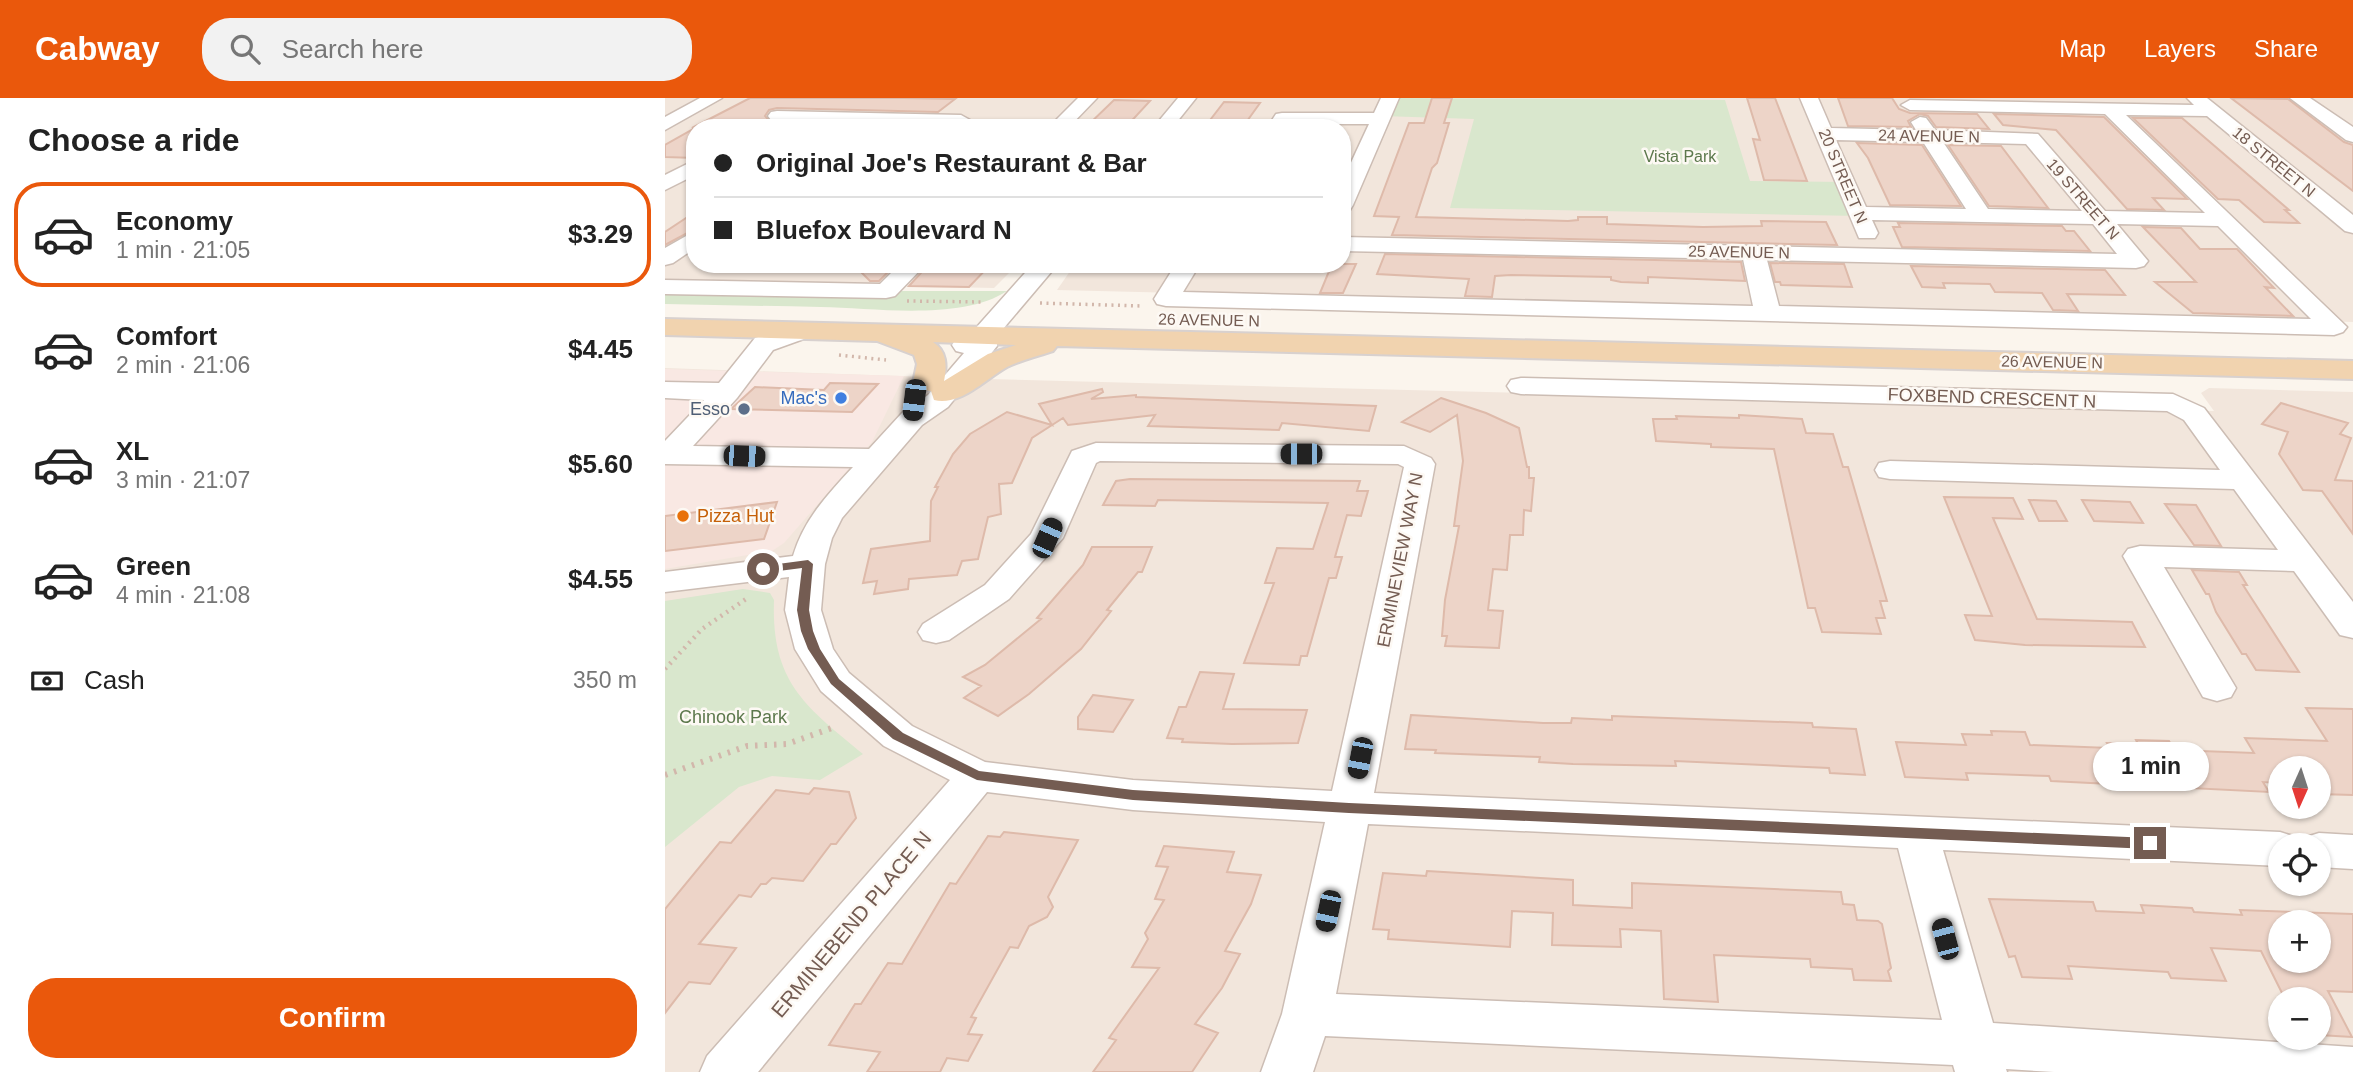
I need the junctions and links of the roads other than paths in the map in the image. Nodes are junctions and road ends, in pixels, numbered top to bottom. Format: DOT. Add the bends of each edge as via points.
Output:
graph roads {
  1 [pos="713,98"];
  2 [pos="807,98"];
  3 [pos="1088,98"];
  4 [pos="1187,98"];
  5 [pos="1390,98"];
  6 [pos="1809,98"];
  7 [pos="2299,98"];
  8 [pos="1908,102"];
  9 [pos="2203,104"];
  10 [pos="2110,109"];
  11 [pos="2319,112"];
  12 [pos="2353,113"];
  13 [pos="777,116"];
  14 [pos="772,119"];
  15 [pos="813,119"];
  16 [pos="1066,119"];
  17 [pos="1170,119"];
  18 [pos="1281,119"];
  19 [pos="1332,119"];
  20 [pos="1351,119"];
  21 [pos="1381,120"];
  22 [pos="665,124"];
  23 [pos="1826,135"];
  24 [pos="2353,135"];
  25 [pos="1929,136"];
  26 [pos="2031,138"];
  27 [pos="686,171"];
  28 [pos="665,184"];
  29 [pos="1351,185"];
  30 [pos="1859,213"];
  31 [pos="1981,215"];
  32 [pos="2099,218"];
  33 [pos="2222,220"];
  34 [pos="2353,226"];
  35 [pos="686,234"];
  36 [pos="1351,244"];
  37 [pos="1753,253"];
  38 [pos="1877,255"];
  39 [pos="665,258"];
  40 [pos="2136,261"];
  41 [pos="905,273"];
  42 [pos="1037,273"];
  43 [pos="1182,273"];
  44 [pos="665,287"];
  45 [pos="665,306"];
  46 [pos="1768,314"];
  47 [pos="989,317"];
  48 [pos="665,319"];
  49 [pos="665,327"];
  50 [pos="879,332"];
  51 [pos="757,337"];
  52 [pos="1087,338"];
  53 [pos="1752,356"];
  54 [pos="2353,370"];
  55 [pos="1521,386"];
  56 [pos="937,388"];
  57 [pos="665,390"];
  58 [pos="727,391"];
  59 [pos="667,455"];
  60 [pos="877,458"];
  61 [pos="1890,470"];
  62 [pos="2244,481"];
  63 [pos="2304,561"];
  64 [pos="808,564"];
  65 [pos="665,582"];
  66 [pos="2353,627"];
  67 [pos="936,632"];
  68 [pos="2217,688"];
  69 [pos="977,776"];
  70 [pos="1349,808"];
  71 [pos="1916,834"];
  72 [pos="2268,849"];
  73 [pos="2331,851"];
  74 [pos="2353,852"];
  75 [pos="1307,1014"];
  76 [pos="1977,1058"];
  77 [pos="2353,1070"];
  78 [pos="726,1072"];
  79 [pos="1287,1072"];
  1 -- 22 [label="street"];
  2 -- 13 [label="street"];
  3 -- 16 [label="street"];
  4 -- 17 [label="street"];
  5 -- 21 [label="street"];
  6 -- 23 [label="street, 20 STREET N"];
  7 -- 11 [label="street"];
  8 -- 10 [label="street"];
  8 -- 25 [label="street"];
  9 -- 10 [label="street"];
  9 -- 34 [label="street, 18 STREET N"];
  10 -- 33 [label="street"];
  11 -- 12 [label="street"];
  11 -- 24 [label="street"];
  13 -- 14 [label="street"];
  13 -- 15 [label="street"];
  18 -- 19 [label="street"];
  20 -- 21 [label="street"];
  21 -- 29 [label="street"];
  23 -- 25 [label="street, 24 AVENUE N"];
  23 -- 30 [label="street, 20 STREET N"];
  25 -- 26 [label="street, 24 AVENUE N"];
  25 -- 31 [label="street"];
  26 -- 32 [label="street, 19 STREET N"];
  27 -- 28 [label="street"];
  30 -- 31 [label="street"];
  30 -- 38 [label="street, 20 STREET N"];
  31 -- 32 [label="street"];
  32 -- 33 [label="street"];
  32 -- 40 [label="street, 19 STREET N"];
  33 -- 46 [label="street" via="2334,327"];
  35 -- 39 [label="street"];
  36 -- 37 [label="street, 25 AVENUE N"];
  37 -- 38 [label="street, 25 AVENUE N"];
  37 -- 46 [label="street"];
  38 -- 40 [label="street, 25 AVENUE N"];
  41 -- 44 [label="street" via="886,291"];
  42 -- 47 [label="street"];
  43 -- 46 [label="street" via="1166,299"];
  45 -- 47 [label="main road, 26 AVENUE N"];
  47 -- 48 [label="main road" via="961,323"];
  47 -- 50 [label="main road, 26 AVENUE N"];
  47 -- 52 [label="main road, 26 AVENUE N"];
  47 -- 53 [label="main road, 26 AVENUE N" via="1492,327"];
  47 -- 56 [label="street" via="984,346"];
  49 -- 51 [label="main road, 26 AVENUE N"];
  50 -- 51 [label="main road, 26 AVENUE N" via="803,331"];
  50 -- 56 [label="main road" via="926,350"];
  51 -- 58 [label="street"];
  52 -- 53 [label="main road, 26 AVENUE N"];
  52 -- 56 [label="main road" via="1018,352"];
  53 -- 54 [label="main road, 26 AVENUE N"];
  55 -- 62 [label="street, FOXBEND CRESCENT N" via="2173,403 2194,414"];
  56 -- 60 [label="street" via="939,401 912,419"];
  57 -- 58 [label="street"];
  58 -- 59 [label="street"];
  59 -- 60 [label="street"];
  60 -- 64 [label="street" via="828,514 814,538"];
  61 -- 62 [label="street"];
  62 -- 63 [label="street, FOXBEND CRESCENT N"];
  63 -- 66 [label="street, FOXBEND CRESCENT N"];
  63 -- 68 [label="street" via="2140,556"];
  64 -- 65 [label="street"];
  64 -- 69 [label="street" via="803,610 807,631 835,682 898,736"];
  67 -- 70 [label="street, ERMINEVIEW WAY N" via="997,592 1047,538 1083,457 1096,452 1404,455 1419,464"];
  69 -- 70 [label="street" via="1133,795"];
  69 -- 78 [label="street, ERMINEBEND PLACE N"];
  70 -- 71 [label="street"];
  70 -- 75 [label="street"];
  71 -- 72 [label="street"];
  71 -- 76 [label="street"];
  73 -- 74 [label="street"];
  75 -- 76 [label="street"];
  75 -- 79 [label="street"];
  76 -- 77 [label="street"];
}
